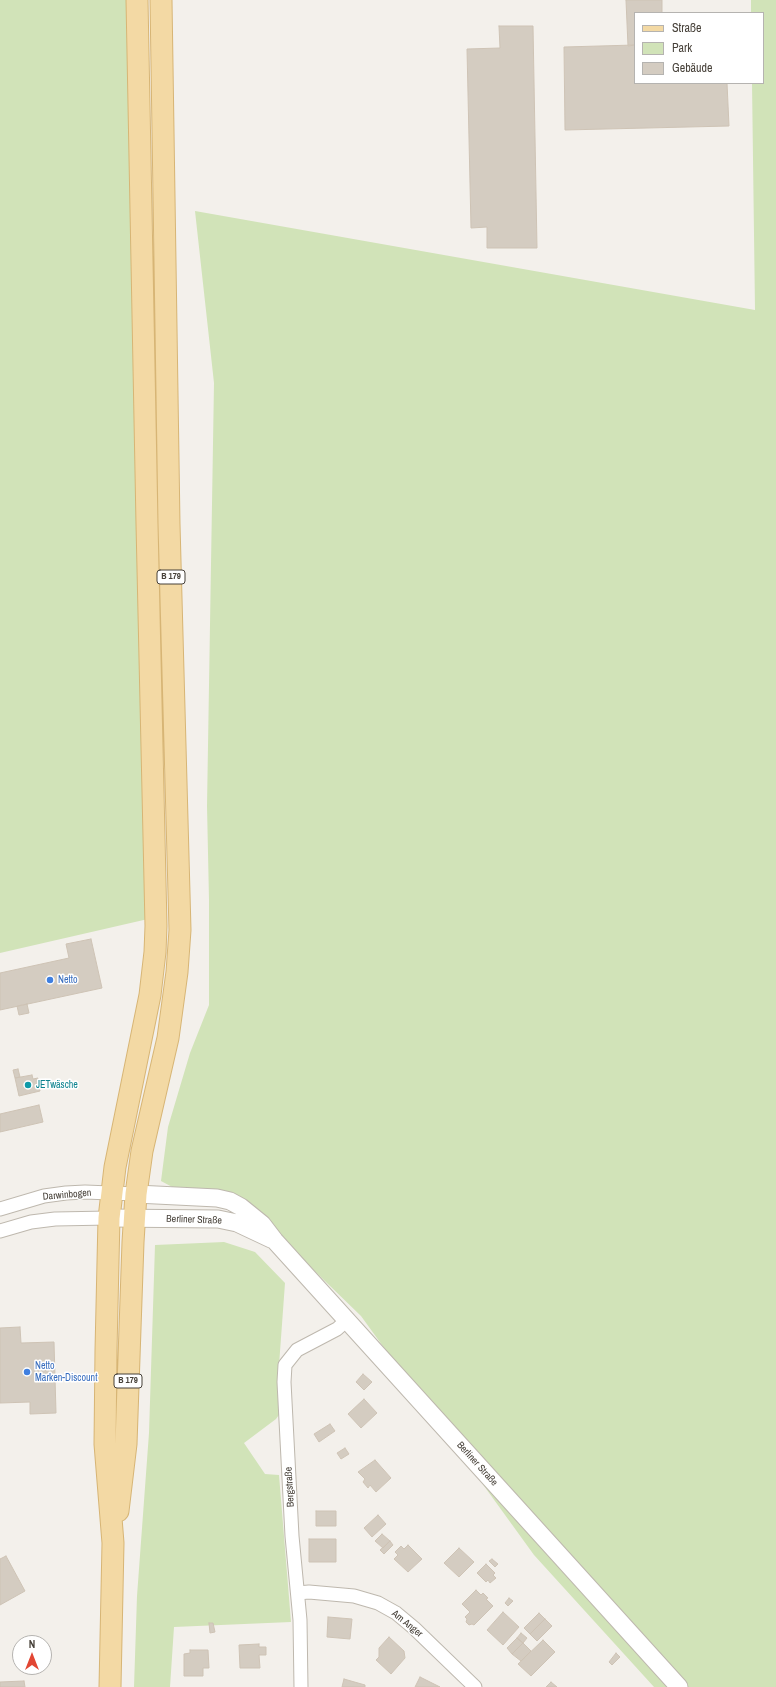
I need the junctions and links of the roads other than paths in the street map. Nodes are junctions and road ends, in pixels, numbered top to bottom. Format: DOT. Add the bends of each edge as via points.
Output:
graph roads {
  1 [pos="138,0"];
  2 [pos="161,0"];
  3 [pos="111,1193"];
  4 [pos="136,1194"];
  5 [pos="0,1209"];
  6 [pos="109,1218"];
  7 [pos="134,1218"];
  8 [pos="0,1231"];
  9 [pos="275,1241"];
  10 [pos="347,1320"];
  11 [pos="113,1543"];
  12 [pos="298,1593"];
  13 [pos="110,1687"];
  14 [pos="301,1687"];
  15 [pos="475,1687"];
  16 [pos="679,1687"];
  1 -- 3 [label="main road, B 179" via="146,516 156,926 150,995"];
  2 -- 4 [label="main road, B 179" via="169,516 180,930 169,1031 142,1151"];
  3 -- 4 [label="street, Darwinbogen"];
  3 -- 5 [label="street, Darwinbogen" via="49,1195"];
  3 -- 6 [label="main road, B 179"];
  4 -- 7 [label="main road, B 179"];
  4 -- 9 [label="street, Berliner Straße" via="217,1198 230,1202 241,1207 262,1224"];
  6 -- 7 [label="street, Berliner Straße"];
  6 -- 8 [label="street" via="55,1219 31,1222"];
  6 -- 11 [label="main road, B 179" via="105,1444"];
  7 -- 9 [label="street, Berliner Straße" via="218,1220 236,1224"];
  7 -- 11 [label="main road, B 179" via="126,1444"];
  9 -- 10 [label="street, Berliner Straße"];
  10 -- 12 [label="street, Bergstraße" via="337,1329 297,1350 285,1365 292,1528"];
  10 -- 16 [label="street, Berliner Straße"];
  11 -- 13 [label="main road, B 179"];
  12 -- 14 [label="street, Bergstraße"];
  12 -- 15 [label="street, Am Anger" via="354,1596 396,1613"];
}
